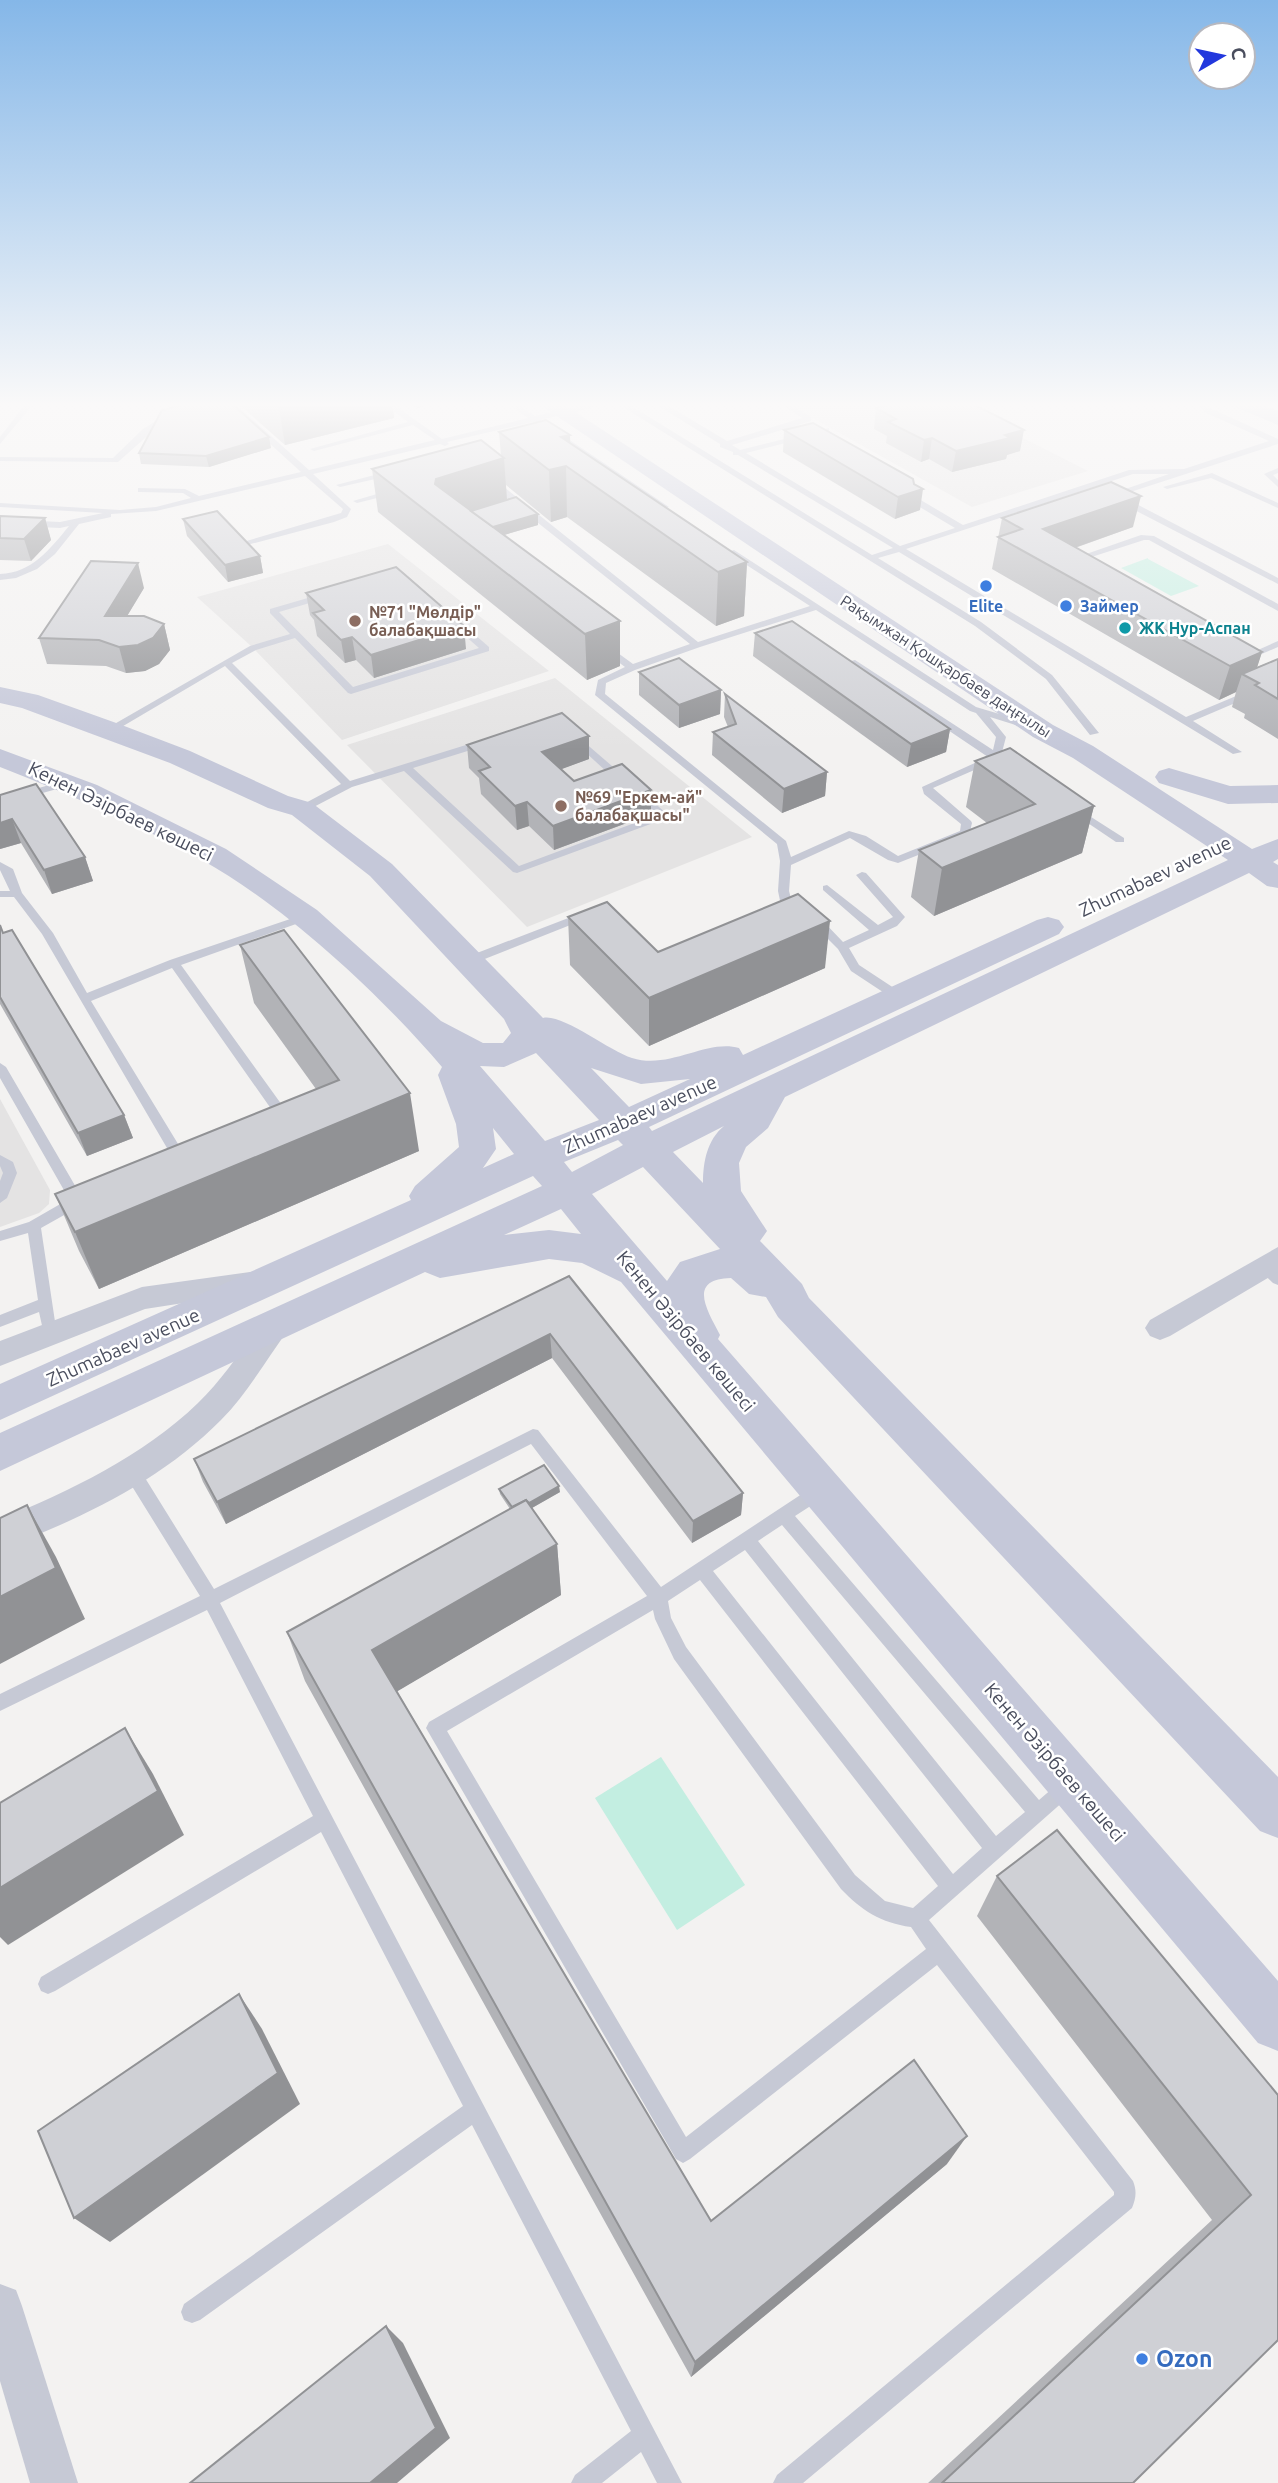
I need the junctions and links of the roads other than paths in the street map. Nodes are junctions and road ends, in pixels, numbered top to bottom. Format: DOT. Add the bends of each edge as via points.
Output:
graph roads {
  1 [pos="98,518"];
  2 [pos="334,518"];
  3 [pos="539,518"];
  4 [pos="712,518"];
  5 [pos="766,518"];
  6 [pos="806,518"];
  7 [pos="849,518"];
  8 [pos="944,518"];
  9 [pos="994,518"];
  10 [pos="1156,518"];
  11 [pos="0,522"];
  12 [pos="75,524"];
  13 [pos="962,528"];
  14 [pos="247,542"];
  15 [pos="722,545"];
  16 [pos="900,548"];
  17 [pos="871,558"];
  18 [pos="838,565"];
  19 [pos="1057,565"];
  20 [pos="0,577"];
  21 [pos="1278,581"];
  22 [pos="814,608"];
  23 [pos="1278,608"];
  24 [pos="784,618"];
  25 [pos="795,625"];
  26 [pos="296,635"];
  27 [pos="599,642"];
  28 [pos="1278,644"];
  29 [pos="697,645"];
  30 [pos="840,654"];
  31 [pos="226,662"];
  32 [pos="1228,664"];
  33 [pos="632,668"];
  34 [pos="1013,680"];
  35 [pos="1260,689"];
  36 [pos="0,695"];
  37 [pos="973,709"];
  38 [pos="1185,720"];
  39 [pos="564,728"];
  40 [pos="108,730"];
  41 [pos="1043,731"];
  42 [pos="1094,733"];
  43 [pos="493,739"];
  44 [pos="1237,752"];
  45 [pos="0,757"];
  46 [pos="996,757"];
  47 [pos="1151,767"];
  48 [pos="407,768"];
  49 [pos="1018,772"];
  50 [pos="67,783"];
  51 [pos="348,785"];
  52 [pos="1278,794"];
  53 [pos="0,802"];
  54 [pos="1063,802"];
  55 [pos="302,809"];
  56 [pos="1120,840"];
  57 [pos="1262,843"];
  58 [pos="789,862"];
  59 [pos="0,864"];
  60 [pos="862,874"];
  61 [pos="1278,879"];
  62 [pos="827,888"];
  63 [pos="0,894"];
  64 [pos="17,894"];
  65 [pos="598,911"];
  66 [pos="810,914"];
  67 [pos="306,917"];
  68 [pos="778,928"];
  69 [pos="878,931"];
  70 [pos="842,947"];
  71 [pos="174,963"];
  72 [pos="479,972"];
  73 [pos="85,999"];
  74 [pos="890,1000"];
  75 [pos="518,1013"];
  76 [pos="420,1019"];
  77 [pos="447,1054"];
  78 [pos="0,1067"];
  79 [pos="771,1089"];
  80 [pos="269,1120"];
  81 [pos="636,1137"];
  82 [pos="179,1157"];
  83 [pos="0,1160"];
  84 [pos="555,1174"];
  85 [pos="0,1198"];
  86 [pos="34,1226"];
  87 [pos="0,1236"];
  88 [pos="318,1259"];
  89 [pos="1273,1268"];
  90 [pos="390,1272"];
  91 [pos="637,1272"];
  92 [pos="270,1281"];
  93 [pos="790,1301"];
  94 [pos="44,1304"];
  95 [pos="0,1321"];
  96 [pos="278,1322"];
  97 [pos="1160,1328"];
  98 [pos="50,1335"];
  99 [pos="0,1354"];
  100 [pos="729,1384"];
  101 [pos="0,1403"];
  102 [pos="0,1453"];
  103 [pos="131,1470"];
  104 [pos="803,1503"];
  105 [pos="0,1535"];
  106 [pos="747,1540"];
  107 [pos="702,1569"];
  108 [pos="659,1598"];
  109 [pos="209,1600"];
  110 [pos="0,1703"];
  111 [pos="1073,1782"];
  112 [pos="1037,1812"];
  113 [pos="1278,1813"];
  114 [pos="324,1819"];
  115 [pos="995,1849"];
  116 [pos="951,1887"];
  117 [pos="916,1918"];
  118 [pos="939,1951"];
  119 [pos="48,1984"];
  120 [pos="1278,2023"];
  121 [pos="475,2110"];
  122 [pos="0,2306"];
  123 [pos="192,2312"];
  124 [pos="645,2435"];
  125 [pos="54,2483"];
  126 [pos="583,2483"];
  127 [pos="670,2483"];
  128 [pos="785,2483"];
  1 -- 12 [label="lane"];
  2 -- 14 [label="lane"];
  3 -- 29 [label="lane"];
  4 -- 41 [label="main road, Рақымжан Қошқарбаев даңғылы"];
  5 -- 18 [label="main road, Рақымжан Қошқарбаев даңғылы"];
  6 -- 17 [label="lane"];
  7 -- 16 [label="lane"];
  8 -- 13 [label="lane"];
  9 -- 13 [label="lane"];
  10 -- 21 [label="lane"];
  11 -- 12 [label="lane"];
  12 -- 20 [label="lane" via="29,572"];
  13 -- 16 [label="lane"];
  15 -- 22 [label="lane"];
  16 -- 17 [label="lane"];
  16 -- 38 [label="lane"];
  17 -- 42 [label="lane" via="978,624 1049,677"];
  19 -- 23 [label="lane" via="1147,537"];
  22 -- 24 [label="lane"];
  22 -- 37 [label="lane"];
  24 -- 25 [label="lane"];
  24 -- 29 [label="lane"];
  26 -- 26 [label="lane" via="351,691 486,649 400,574 273,611"];
  26 -- 31 [label="lane"];
  27 -- 33 [label="lane"];
  28 -- 32 [label="lane"];
  29 -- 33 [label="lane"];
  30 -- 46 [label="lane"];
  31 -- 40 [label="lane"];
  31 -- 51 [label="lane"];
  33 -- 58 [label="lane" via="601,682 600,695 782,843"];
  34 -- 42 [label="main road, Рақымжан Қошқарбаев даңғылы"];
  35 -- 38 [label="lane"];
  36 -- 40 [label="main road"];
  37 -- 41 [label="lane"];
  37 -- 46 [label="lane" via="1001,737"];
  38 -- 44 [label="lane"];
  39 -- 48 [label="lane" via="663,816 517,870"];
  40 -- 55 [label="main road"];
  41 -- 57 [label="main road, Рақымжан Қошқарбаев даңғылы"];
  42 -- 47 [label="main road, Рақымжан Қошқарбаев даңғылы"];
  43 -- 48 [label="lane"];
  45 -- 50 [label="main road, Кенен Әзірбаев көшесі"];
  46 -- 49 [label="lane"];
  46 -- 58 [label="lane" via="927,787 967,823 965,833 898,860 849,834"];
  47 -- 52 [label="main road" via="1228,795"];
  47 -- 57 [label="main road, Рақымжан Қошқарбаев даңғылы"];
  48 -- 51 [label="lane"];
  50 -- 53 [label="lane"];
  50 -- 67 [label="main road, Кенен Әзірбаев көшесі" via="215,855"];
  51 -- 55 [label="lane"];
  54 -- 56 [label="lane"];
  55 -- 72 [label="main road" via="381,870"];
  57 -- 61 [label="main road, Рақымжан Қошқарбаев даңғылы"];
  57 -- 74 [label="main road, Zhumabaev avenue"];
  57 -- 79 [label="main road, Zhumabaev avenue"];
  58 -- 68 [label="lane" via="782,894 788,910"];
  59 -- 64 [label="lane" via="7,869"];
  60 -- 69 [label="lane" via="899,917"];
  62 -- 69 [label="lane"];
  63 -- 64 [label="lane"];
  64 -- 73 [label="lane" via="47,933"];
  65 -- 72 [label="lane"];
  66 -- 70 [label="lane"];
  67 -- 71 [label="lane"];
  67 -- 76 [label="main road, Кенен Әзірбаев көшесі"];
  69 -- 70 [label="lane"];
  70 -- 74 [label="lane" via="855,968"];
  71 -- 73 [label="lane"];
  71 -- 80 [label="lane" via="282,1115"];
  72 -- 74 [label="main road" via="573,1046 640,1072 688,1069"];
  72 -- 75 [label="main road"];
  73 -- 82 [label="lane"];
  74 -- 81 [label="main road, Zhumabaev avenue"];
  75 -- 76 [label="main road" via="528,1033 526,1043 497,1057 461,1048"];
  75 -- 81 [label="main road"];
  76 -- 77 [label="main road, Кенен Әзірбаев көшесі"];
  77 -- 84 [label="main road, Кенен Әзірбаев көшесі"];
  77 -- 88 [label="main road" via="474,1124 478,1149 408,1212"];
  78 -- 86 [label="lane" via="84,1198"];
  79 -- 81 [label="main road, Zhumabaev avenue"];
  79 -- 93 [label="main road" via="755,1119 731,1140 721,1163 722,1193"];
  81 -- 84 [label="main road, Zhumabaev avenue"];
  81 -- 93 [label="main road"];
  83 -- 85 [label="lane" via="10,1173"];
  84 -- 88 [label="main road, Zhumabaev avenue"];
  84 -- 90 [label="main road, Zhumabaev avenue"];
  84 -- 91 [label="main road, Кенен Әзірбаев көшесі"];
  86 -- 87 [label="lane"];
  86 -- 94 [label="lane"];
  88 -- 92 [label="main road, Zhumabaev avenue"];
  89 -- 97 [label="street"];
  90 -- 91 [label="main road" via="528,1246 586,1249"];
  90 -- 96 [label="main road, Zhumabaev avenue"];
  91 -- 100 [label="main road, Кенен Әзірбаев көшесі"];
  92 -- 98 [label="street" via="142,1297"];
  92 -- 101 [label="main road, Zhumabaev avenue"];
  93 -- 100 [label="main road" via="740,1263 705,1265 688,1277 682,1294 690,1318"];
  93 -- 113 [label="main road"];
  94 -- 95 [label="lane"];
  94 -- 98 [label="lane"];
  96 -- 102 [label="main road, Zhumabaev avenue"];
  96 -- 103 [label="street" via="210,1410"];
  98 -- 99 [label="street"];
  100 -- 104 [label="main road, Кенен Әзірбаев көшесі"];
  103 -- 105 [label="street"];
  103 -- 109 [label="lane"];
  104 -- 106 [label="lane"];
  104 -- 111 [label="main road, Кенен Әзірбаев көшесі"];
  104 -- 112 [label="lane"];
  106 -- 107 [label="lane"];
  106 -- 115 [label="lane"];
  107 -- 108 [label="lane"];
  107 -- 116 [label="lane"];
  108 -- 109 [label="lane" via="533,1435"];
  108 -- 117 [label="lane" via="663,1619 680,1653 848,1882 871,1906"];
  108 -- 118 [label="lane" via="435,1728 683,2152"];
  109 -- 110 [label="lane"];
  109 -- 114 [label="lane"];
  111 -- 112 [label="lane"];
  111 -- 120 [label="main road, Кенен Әзірбаев көшесі"];
  112 -- 115 [label="lane"];
  114 -- 119 [label="lane"];
  114 -- 121 [label="lane"];
  115 -- 116 [label="lane"];
  116 -- 117 [label="lane"];
  117 -- 118 [label="lane"];
  118 -- 128 [label="lane" via="1111,2170 1125,2189 1124,2200"];
  121 -- 123 [label="lane"];
  121 -- 124 [label="lane"];
  122 -- 125 [label="street"];
  124 -- 126 [label="lane"];
  124 -- 127 [label="lane"];
}
